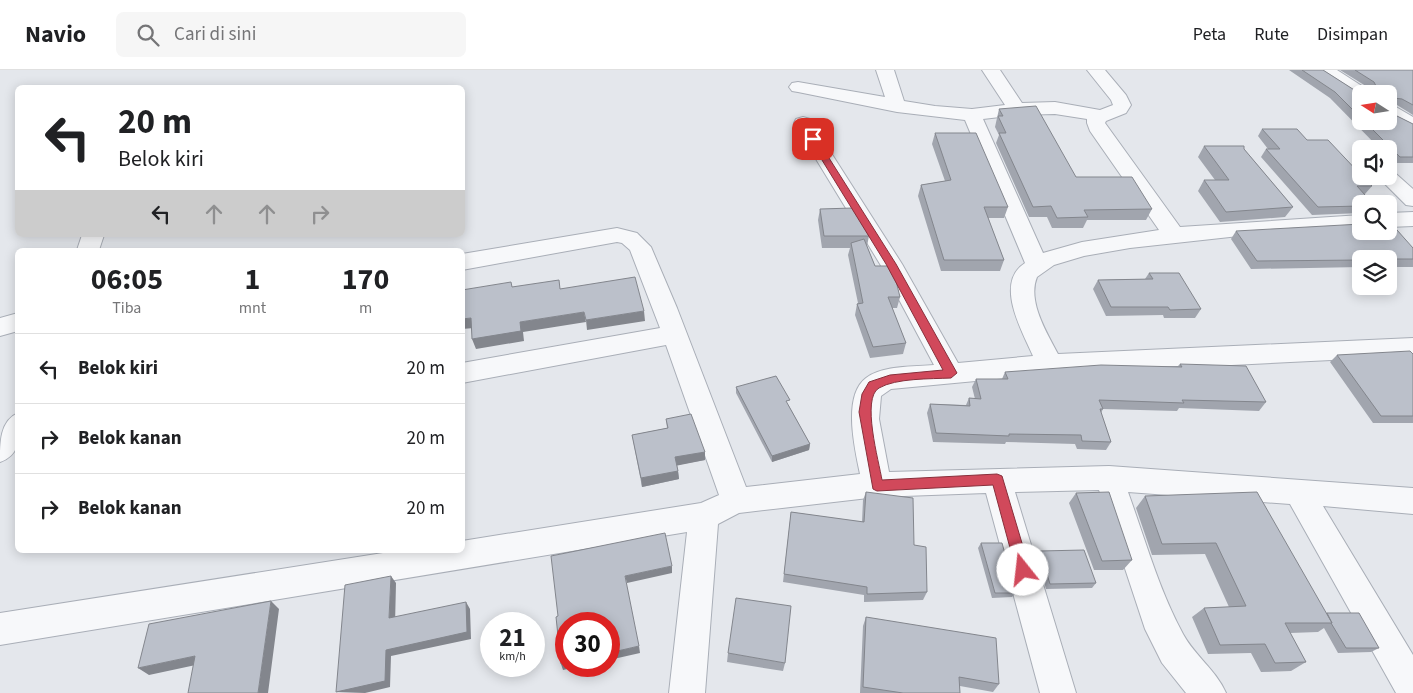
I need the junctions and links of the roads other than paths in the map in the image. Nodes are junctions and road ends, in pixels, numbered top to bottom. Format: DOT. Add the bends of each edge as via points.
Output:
graph roads {
  1 [pos="885,70"];
  2 [pos="991,70"];
  3 [pos="1096,70"];
  4 [pos="1325,70"];
  5 [pos="798,87"];
  6 [pos="1352,88"];
  7 [pos="897,106"];
  8 [pos="1017,109"];
  9 [pos="972,115"];
  10 [pos="1100,116"];
  11 [pos="1398,116"];
  12 [pos="803,123"];
  13 [pos="1413,125"];
  14 [pos="1397,185"];
  15 [pos="1413,200"];
  16 [pos="1413,219"];
  17 [pos="1397,220"];
  18 [pos="1352,221"];
  19 [pos="1175,236"];
  20 [pos="465,261"];
  21 [pos="1036,262"];
  22 [pos="15,323"];
  23 [pos="0,326"];
  24 [pos="674,335"];
  25 [pos="1413,347"];
  26 [pos="1050,364"];
  27 [pos="465,373"];
  28 [pos="951,373"];
  29 [pos="15,428"];
  30 [pos="0,450"];
  31 [pos="1109,478"];
  32 [pos="997,480"];
  33 [pos="877,485"];
  34 [pos="1299,492"];
  35 [pos="736,501"];
  36 [pos="1413,501"];
  37 [pos="704,516"];
  38 [pos="0,629"];
  39 [pos="1413,688"];
  40 [pos="687,693"];
  41 [pos="1058,693"];
  42 [pos="1208,693"];
  1 -- 7 [label="street"];
  2 -- 8 [label="street"];
  3 -- 10 [label="street" via="1122,106"];
  4 -- 6 [label="street"];
  5 -- 7 [label="street"];
  7 -- 9 [label="street"];
  8 -- 9 [label="street"];
  8 -- 10 [label="street" via="1055,108"];
  9 -- 21 [label="street"];
  10 -- 19 [label="street" via="1096,123 1100,131"];
  11 -- 13 [label="street"];
  12 -- 28 [label="street" via="891,264"];
  14 -- 15 [label="street"];
  16 -- 17 [label="street"];
  18 -- 19 [label="street" via="1299,217"];
  19 -- 21 [label="street" via="1113,242"];
  20 -- 24 [label="street" via="627,236 640,247"];
  21 -- 26 [label="street" via="1026,272 1021,286 1022,299"];
  22 -- 23 [label="street"];
  24 -- 27 [label="street"];
  24 -- 35 [label="street"];
  25 -- 26 [label="street"];
  26 -- 28 [label="street"];
  28 -- 33 [label="street" via="890,379 873,385 866,397 864,412"];
  29 -- 30 [label="street"];
  31 -- 32 [label="street"];
  31 -- 34 [label="street"];
  31 -- 42 [label="street" via="1157,618 1174,651"];
  32 -- 33 [label="street"];
  32 -- 41 [label="street"];
  33 -- 35 [label="street"];
  34 -- 36 [label="street"];
  34 -- 39 [label="street"];
  35 -- 37 [label="street"];
  37 -- 38 [label="street"];
  37 -- 40 [label="street"];
}
